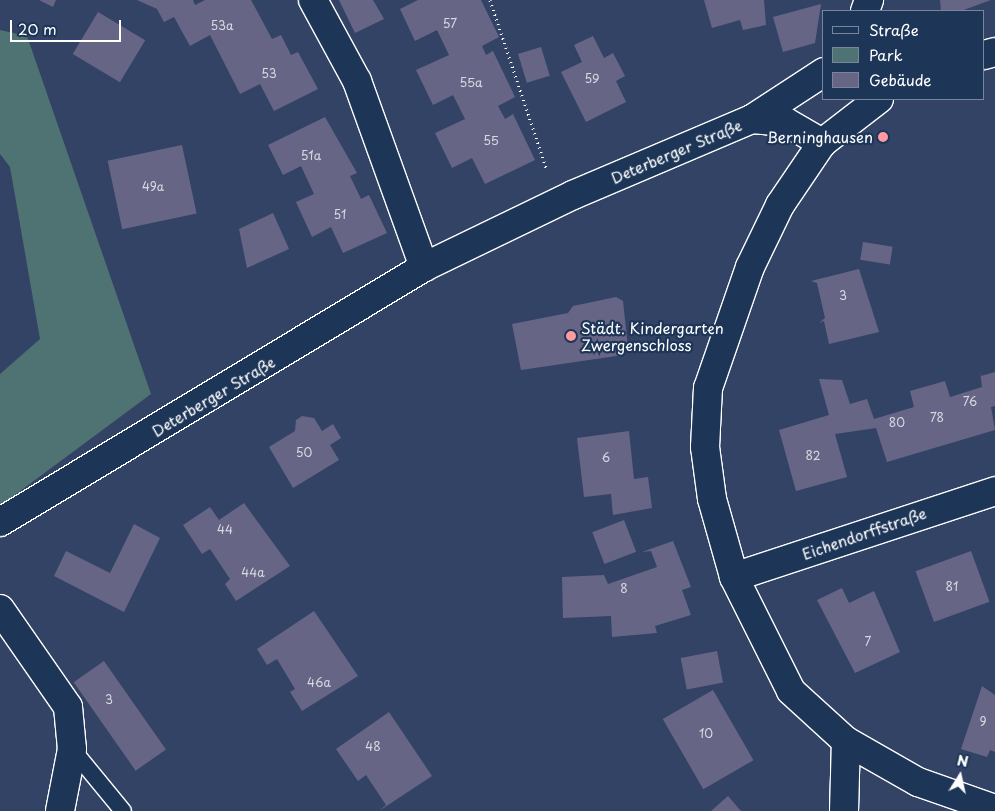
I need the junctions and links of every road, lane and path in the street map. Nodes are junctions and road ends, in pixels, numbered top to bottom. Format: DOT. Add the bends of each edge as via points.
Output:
graph roads {
  1 [pos="313,0"];
  2 [pos="490,0"];
  3 [pos="822,73"];
  4 [pos="878,100"];
  5 [pos="752,119"];
  6 [pos="822,143"];
  7 [pos="558,202"];
  8 [pos="424,267"];
  9 [pos="995,491"];
  10 [pos="0,522"];
  11 [pos="734,577"];
  12 [pos="0,609"];
  13 [pos="846,741"];
  14 [pos="72,749"];
  15 [pos="995,809"];
  16 [pos="60,811"];
  17 [pos="123,811"];
  18 [pos="844,811"];
  1 -- 8 [label="street" via="356,81"];
  2 -- 7 [label="path"];
  3 -- 5 [label="street"];
  4 -- 6 [label="street"];
  5 -- 6 [label="street, Deterberger Straße" via="786,122"];
  5 -- 7 [label="street, Deterberger Straße"];
  6 -- 11 [label="street" via="780,205 750,267 708,388 705,447 712,499"];
  7 -- 8 [label="street, Deterberger Straße"];
  8 -- 10 [label="street, Deterberger Straße"];
  9 -- 11 [label="street, Eichendorffstraße"];
  11 -- 13 [label="street" via="792,691"];
  12 -- 14 [label="street" via="68,707"];
  13 -- 15 [label="street" via="918,782"];
  13 -- 18 [label="street"];
  14 -- 16 [label="street"];
  14 -- 17 [label="lane"];
}
